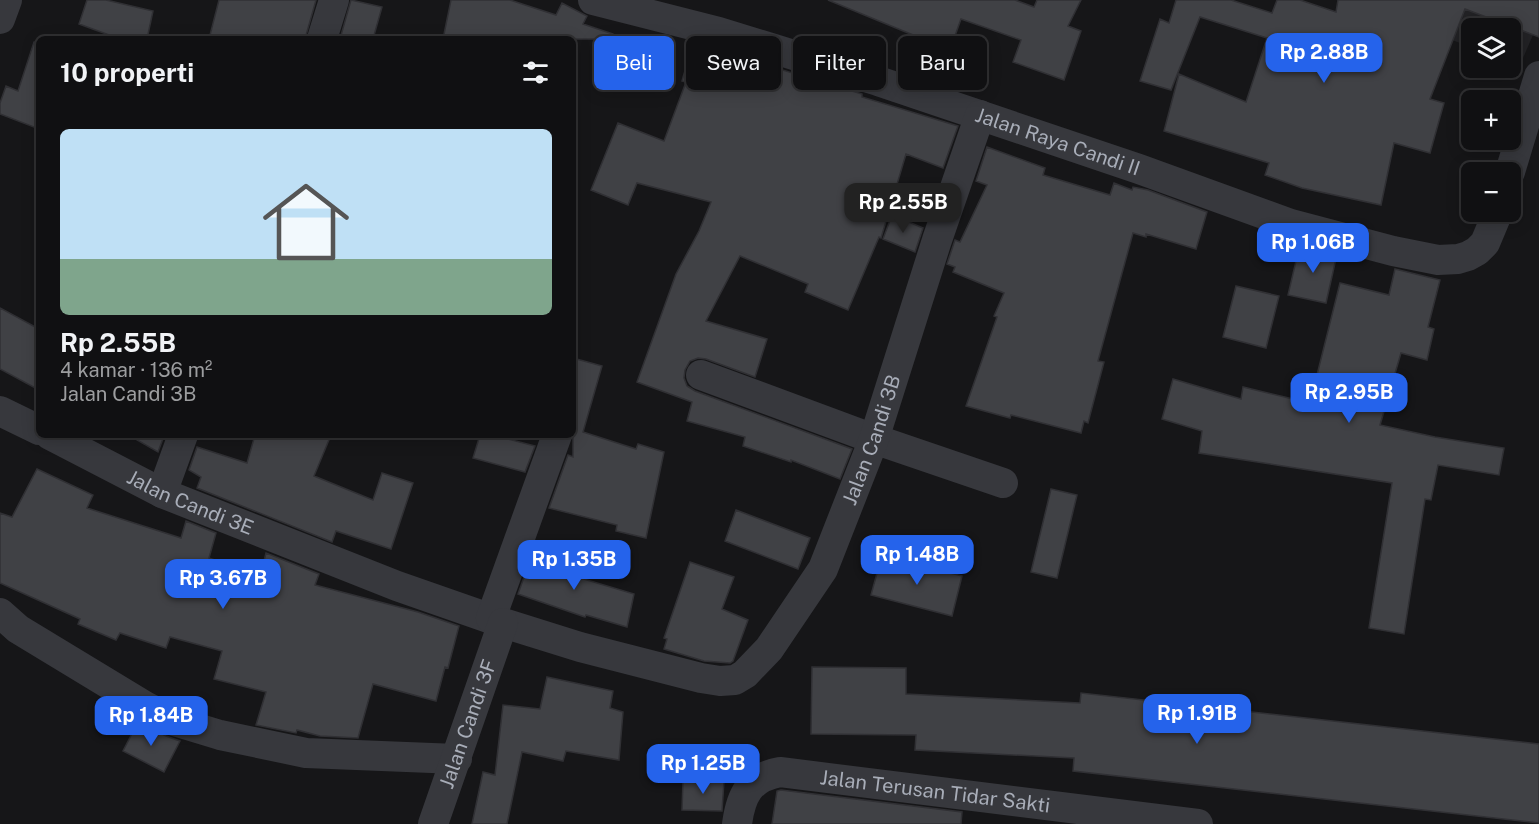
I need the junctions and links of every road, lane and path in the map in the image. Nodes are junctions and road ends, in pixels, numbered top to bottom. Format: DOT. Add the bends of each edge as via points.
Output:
graph roads {
  1 [pos="7,0"];
  2 [pos="334,0"];
  3 [pos="593,0"];
  4 [pos="0,19"];
  5 [pos="323,36"];
  6 [pos="1539,76"];
  7 [pos="980,116"];
  8 [pos="1513,162"];
  9 [pos="1494,222"];
  10 [pos="700,375"];
  11 [pos="0,411"];
  12 [pos="36,429"];
  13 [pos="56,438"];
  14 [pos="182,438"];
  15 [pos="556,438"];
  16 [pos="874,439"];
  17 [pos="1003,483"];
  18 [pos="162,493"];
  19 [pos="0,613"];
  20 [pos="497,621"];
  21 [pos="457,759"];
  22 [pos="433,824"];
  23 [pos="737,824"];
  24 [pos="1197,824"];
  1 -- 4 [label="street"];
  2 -- 5 [label="street"];
  3 -- 7 [label="street, Jalan Raya Candi II" via="719,32"];
  6 -- 8 [label="street"];
  7 -- 9 [label="street, Jalan Raya Candi II" via="1291,224 1422,258 1458,259 1477,251"];
  7 -- 16 [label="street, Jalan Candi 3B"];
  10 -- 16 [label="street"];
  11 -- 12 [label="street"];
  13 -- 18 [label="street, Jalan Candi 3E"];
  14 -- 18 [label="street"];
  15 -- 20 [label="street, Jalan Candi 3F"];
  16 -- 17 [label="street"];
  16 -- 20 [label="street, Jalan Candi 3B" via="823,568 769,649 735,680 700,678"];
  18 -- 20 [label="street, Jalan Candi 3E"];
  19 -- 21 [label="street" via="18,629 145,706 181,723 306,753"];
  20 -- 21 [label="street, Jalan Candi 3F"];
  21 -- 22 [label="street, Jalan Candi 3F"];
  23 -- 24 [label="street, Jalan Terusan Tidar Sakti" via="748,789 756,781 780,772"];
}
